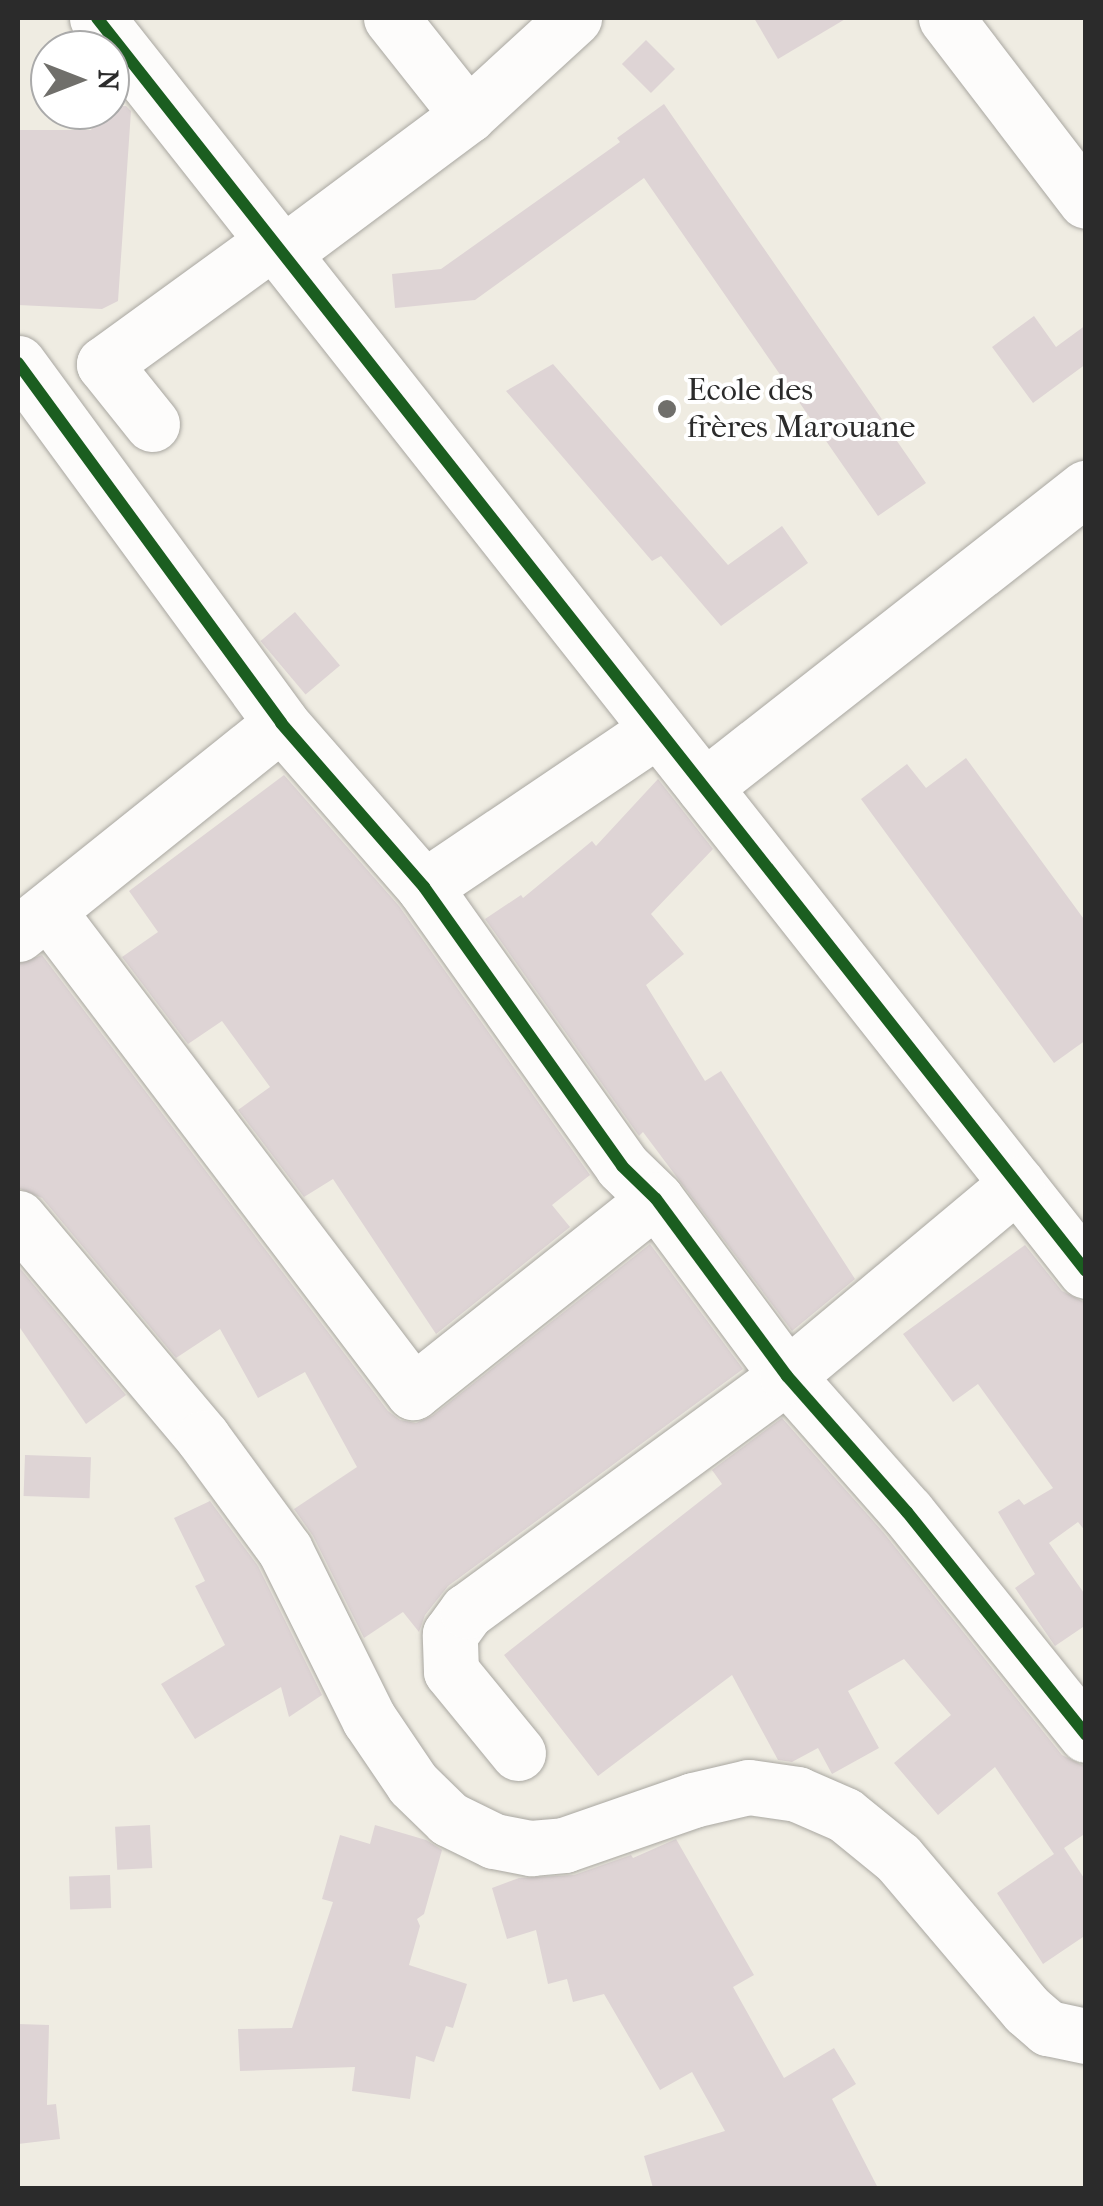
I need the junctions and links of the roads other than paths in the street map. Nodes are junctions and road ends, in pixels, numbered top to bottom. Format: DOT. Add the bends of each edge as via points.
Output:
graph roads {
  1 [pos="97,18"];
  2 [pos="391,18"];
  3 [pos="574,18"];
  4 [pos="946,18"];
  5 [pos="468,114"];
  6 [pos="1080,180"];
  7 [pos="278,247"];
  8 [pos="18,363"];
  9 [pos="152,424"];
  10 [pos="1086,488"];
  11 [pos="281,723"];
  12 [pos="658,729"];
  13 [pos="704,788"];
  14 [pos="424,886"];
  15 [pos="33,923"];
  16 [pos="1017,1184"];
  17 [pos="656,1199"];
  18 [pos="18,1218"];
  19 [pos="1086,1271"];
  20 [pos="788,1376"];
  21 [pos="1086,1734"];
  22 [pos="518,1752"];
  23 [pos="1086,2036"];
  1 -- 7 [label="street"];
  2 -- 5 [label="street"];
  3 -- 5 [label="street"];
  4 -- 6 [label="street"];
  5 -- 7 [label="street"];
  7 -- 9 [label="street" via="104,364"];
  7 -- 12 [label="street"];
  8 -- 11 [label="street"];
  10 -- 13 [label="street"];
  11 -- 14 [label="street"];
  11 -- 15 [label="street"];
  12 -- 13 [label="street"];
  12 -- 14 [label="street"];
  13 -- 16 [label="street"];
  14 -- 17 [label="street" via="622,1166"];
  15 -- 17 [label="street" via="413,1392"];
  16 -- 19 [label="street"];
  16 -- 20 [label="street"];
  17 -- 20 [label="street"];
  18 -- 23 [label="street" via="204,1438 285,1550 370,1719 413,1784 449,1819 494,1841 564,1846 749,1787 797,1794 845,1815 898,1858 1026,2010 1048,2028"];
  20 -- 21 [label="street"];
  20 -- 22 [label="street" via="466,1611 450,1634 451,1671"];
}
